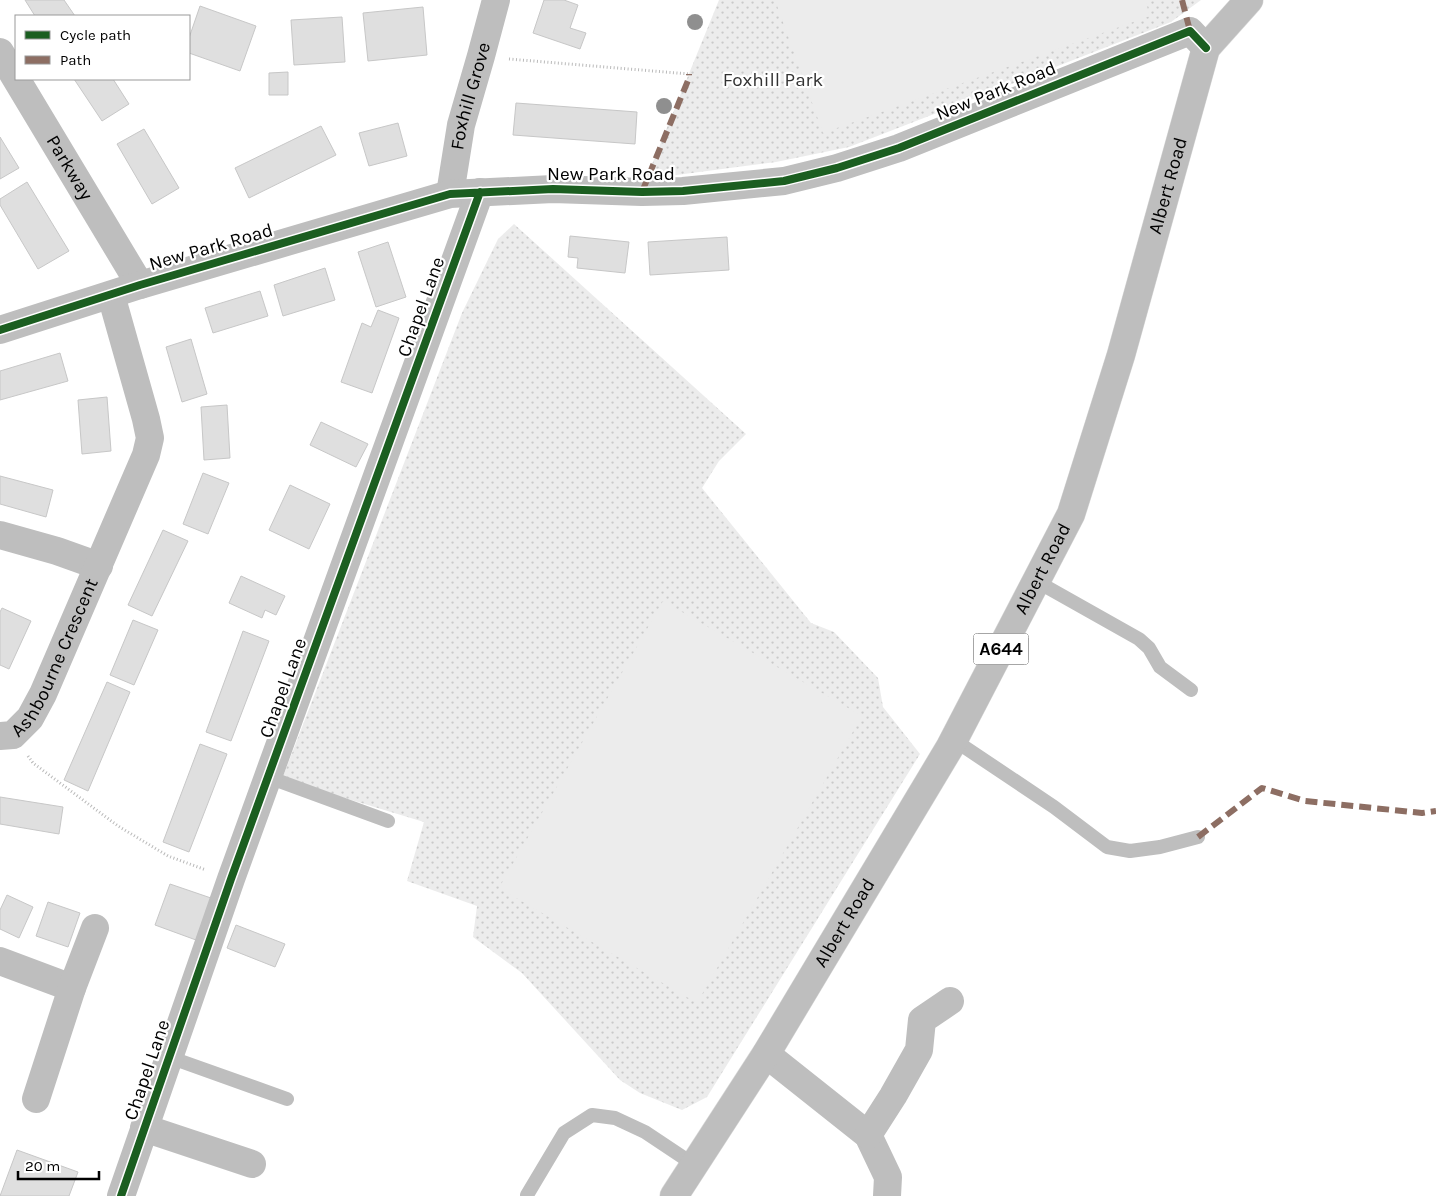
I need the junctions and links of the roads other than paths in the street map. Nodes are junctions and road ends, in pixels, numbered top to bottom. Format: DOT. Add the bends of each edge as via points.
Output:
graph roads {
  1 [pos="496,0"];
  2 [pos="1250,0"];
  3 [pos="1206,48"];
  4 [pos="0,52"];
  5 [pos="15,77"];
  6 [pos="17,80"];
  7 [pos="480,192"];
  8 [pos="450,194"];
  9 [pos="140,285"];
  10 [pos="112,295"];
  11 [pos="0,330"];
  12 [pos="0,535"];
  13 [pos="99,566"];
  14 [pos="1036,581"];
  15 [pos="1191,690"];
  16 [pos="7,736"];
  17 [pos="954,740"];
  18 [pos="268,777"];
  19 [pos="388,821"];
  20 [pos="1198,837"];
  21 [pos="95,928"];
  22 [pos="0,961"];
  23 [pos="72,988"];
  24 [pos="950,1001"];
  25 [pos="766,1054"];
  26 [pos="169,1057"];
  27 [pos="36,1099"];
  28 [pos="287,1099"];
  29 [pos="144,1128"];
  30 [pos="868,1136"];
  31 [pos="252,1164"];
  32 [pos="694,1164"];
  33 [pos="527,1195"];
  34 [pos="121,1196"];
  35 [pos="674,1196"];
  36 [pos="887,1196"];
  1 -- 8 [label="street, Foxhill Grove" via="461,125"];
  2 -- 3 [label="street, A644"];
  3 -- 7 [label="street, New Park Road" via="1190,31 898,148 784,181 683,191 553,189"];
  3 -- 14 [label="street, Albert Road / A644" via="1121,355 1071,514"];
  4 -- 5 [label="street, Parkway"];
  6 -- 9 [label="street, Parkway"];
  7 -- 8 [label="street, New Park Road"];
  7 -- 18 [label="street, Chapel Lane"];
  8 -- 9 [label="street, New Park Road"];
  9 -- 10 [label="street, New Park Road"];
  10 -- 11 [label="street, New Park Road"];
  10 -- 13 [label="street, Ashbourne Crescent" via="150,438 146,455"];
  12 -- 13 [label="street, Ashbourne Crescent"];
  13 -- 16 [label="street, Ashbourne Crescent" via="43,694 30,718"];
  14 -- 15 [label="lane" via="1139,639 1149,648 1160,667"];
  14 -- 17 [label="street, Albert Road / A644"];
  17 -- 20 [label="lane" via="1054,807 1107,848 1130,851"];
  17 -- 25 [label="street, Albert Road / A644"];
  18 -- 19 [label="lane"];
  18 -- 26 [label="street, Chapel Lane"];
  21 -- 23 [label="street"];
  22 -- 23 [label="street"];
  23 -- 27 [label="street"];
  24 -- 30 [label="street" via="922,1020 919,1050"];
  25 -- 30 [label="street"];
  25 -- 32 [label="street, Albert Road / A644"];
  26 -- 28 [label="lane"];
  26 -- 29 [label="street, Chapel Lane"];
  29 -- 31 [label="street"];
  29 -- 34 [label="street, Chapel Lane"];
  30 -- 36 [label="street" via="888,1177"];
  32 -- 33 [label="lane" via="646,1132 615,1118 592,1115 564,1133"];
  32 -- 35 [label="street, Albert Road / A644"];
}
